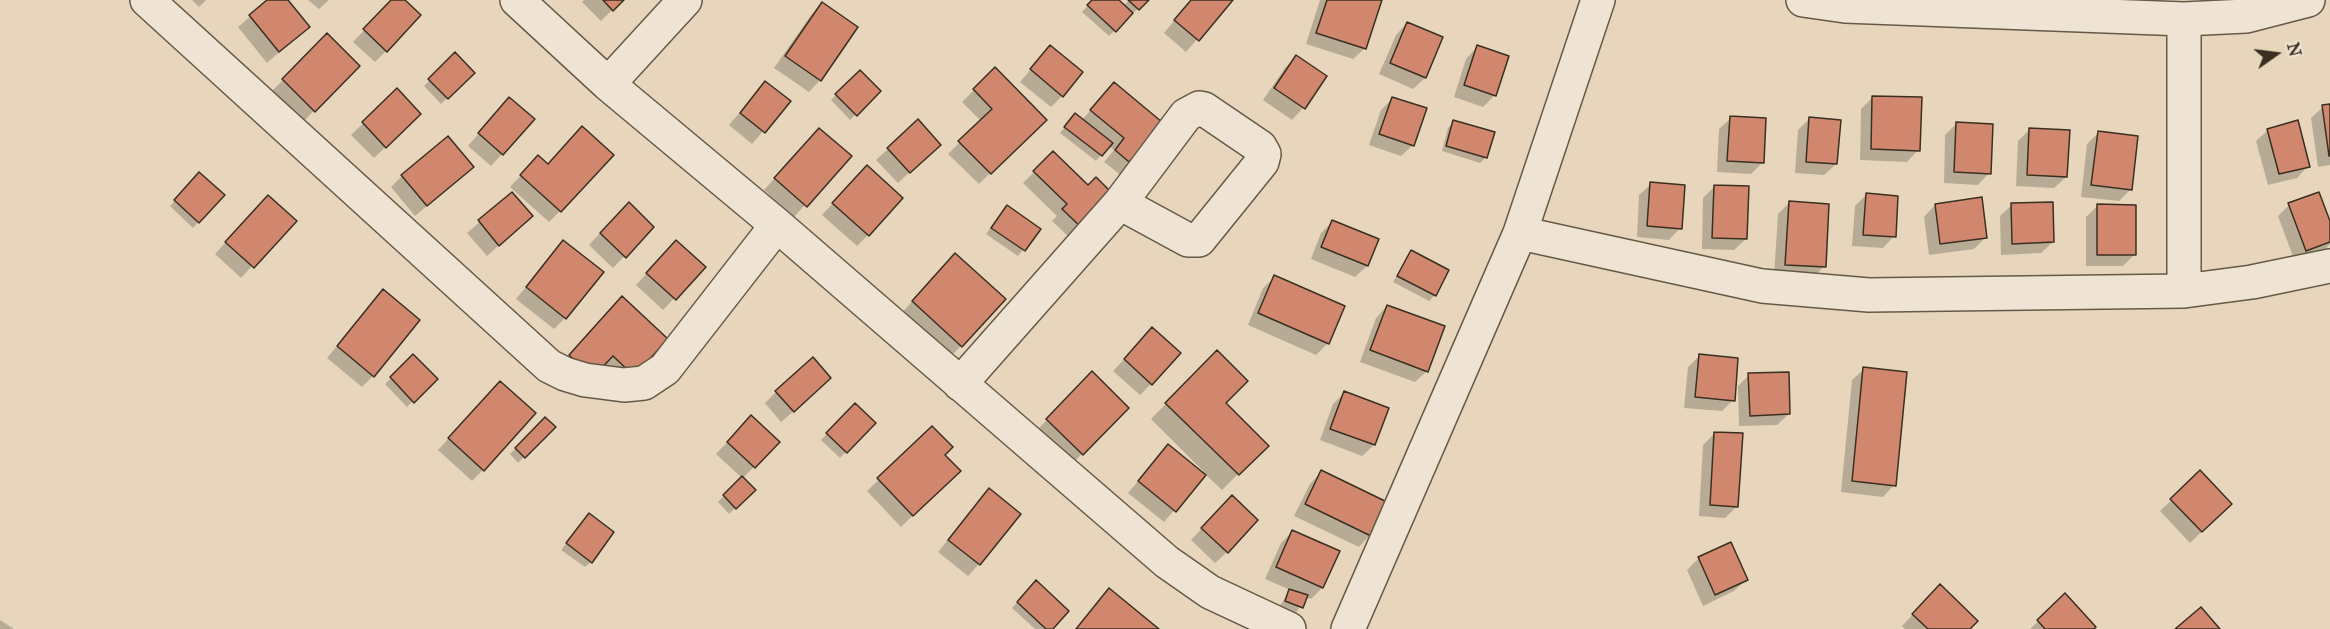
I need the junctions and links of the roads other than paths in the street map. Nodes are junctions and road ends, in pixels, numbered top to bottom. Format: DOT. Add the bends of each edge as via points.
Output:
graph roads {
  1 [pos="147,0"];
  2 [pos="517,0"];
  3 [pos="685,0"];
  4 [pos="1598,0"];
  5 [pos="1803,0"];
  6 [pos="2308,0"];
  7 [pos="2184,19"];
  8 [pos="608,84"];
  9 [pos="1120,203"];
  10 [pos="777,225"];
  11 [pos="1520,233"];
  12 [pos="2330,266"];
  13 [pos="2184,291"];
  14 [pos="960,384"];
  15 [pos="1288,629"];
  16 [pos="1348,629"];
  1 -- 10 [label="street" via="549,366 564,374 624,385 644,383 665,369"];
  2 -- 8 [label="street"];
  3 -- 8 [label="street"];
  4 -- 11 [label="street"];
  5 -- 7 [label="street" via="1845,6"];
  6 -- 7 [label="street" via="2246,16"];
  7 -- 13 [label="street"];
  8 -- 10 [label="street"];
  9 -- 14 [label="street"];
  10 -- 14 [label="street"];
  11 -- 13 [label="street" via="1762,286 1869,295"];
  11 -- 16 [label="street"];
  12 -- 13 [label="street"];
  14 -- 15 [label="street" via="1192,582"];
}
